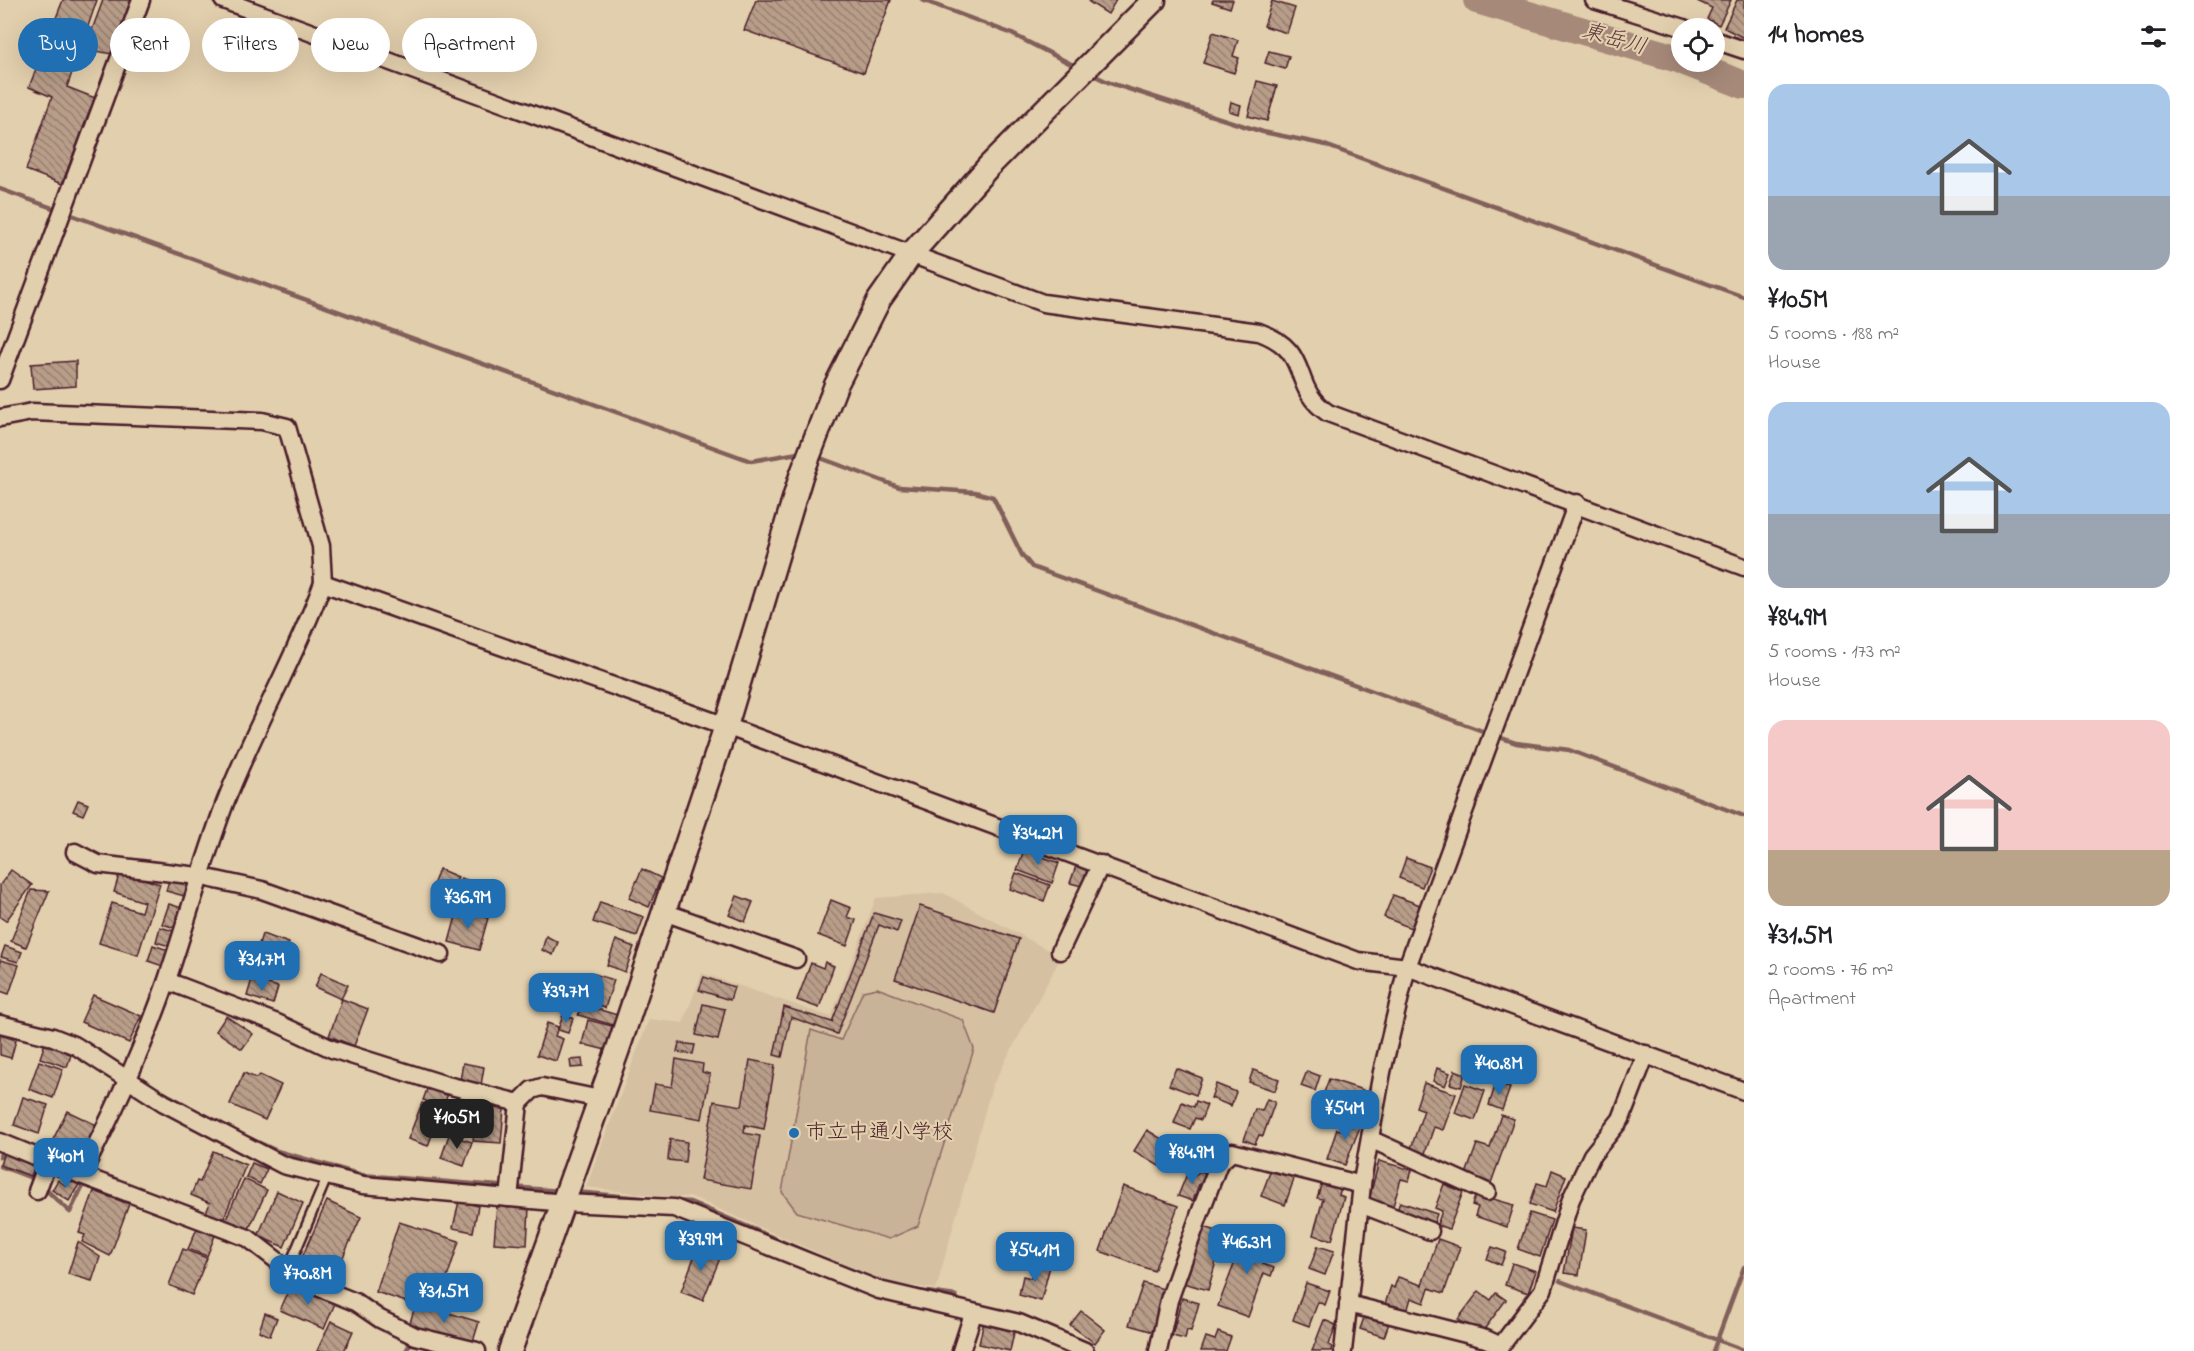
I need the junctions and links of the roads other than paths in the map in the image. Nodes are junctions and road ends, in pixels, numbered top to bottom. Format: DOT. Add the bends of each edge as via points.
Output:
graph roads {
  1 [pos="141,0"];
  2 [pos="223,0"];
  3 [pos="1154,0"];
  4 [pos="1594,0"];
  5 [pos="1671,24"];
  6 [pos="1725,44"];
  7 [pos="1744,50"];
  8 [pos="912,254"];
  9 [pos="0,380"];
  10 [pos="0,418"];
  11 [pos="1577,503"];
  12 [pos="1744,567"];
  13 [pos="323,584"];
  14 [pos="726,726"];
  15 [pos="75,852"];
  16 [pos="1101,864"];
  17 [pos="198,876"];
  18 [pos="664,912"];
  19 [pos="1060,951"];
  20 [pos="441,954"];
  21 [pos="796,959"];
  22 [pos="1407,967"];
  23 [pos="167,981"];
  24 [pos="0,1024"];
  25 [pos="1646,1054"];
  26 [pos="128,1080"];
  27 [pos="1744,1090"];
  28 [pos="600,1099"];
  29 [pos="519,1103"];
  30 [pos="1370,1139"];
  31 [pos="0,1142"];
  32 [pos="48,1162"];
  33 [pos="81,1176"];
  34 [pos="327,1177"];
  35 [pos="1362,1185"];
  36 [pos="37,1191"];
  37 [pos="1487,1192"];
  38 [pos="568,1193"];
  39 [pos="509,1198"];
  40 [pos="1360,1204"];
  41 [pos="1430,1231"];
  42 [pos="288,1269"];
  43 [pos="1348,1304"];
  44 [pos="973,1314"];
  45 [pos="1498,1348"];
  46 [pos="477,1351"];
  47 [pos="510,1351"];
  48 [pos="961,1351"];
  49 [pos="1085,1351"];
  50 [pos="1158,1351"];
  51 [pos="1343,1351"];
  1 -- 9 [label="street"];
  2 -- 8 [label="street"];
  3 -- 8 [label="street" via="989,166"];
  4 -- 5 [label="street"];
  6 -- 7 [label="street"];
  8 -- 11 [label="street" via="1043,303 1259,332 1279,340 1290,351 1314,404 1328,413"];
  8 -- 14 [label="street" via="879,300 836,385 801,476"];
  10 -- 13 [label="street" via="32,412 262,421 286,427 321,546"];
  11 -- 12 [label="street"];
  11 -- 22 [label="street"];
  13 -- 14 [label="street"];
  13 -- 17 [label="street" via="244,755"];
  14 -- 16 [label="street"];
  14 -- 18 [label="street"];
  15 -- 17 [label="street" via="98,864"];
  16 -- 19 [label="street"];
  16 -- 22 [label="street" via="1358,961"];
  17 -- 20 [label="street" via="262,890"];
  17 -- 23 [label="street"];
  18 -- 21 [label="street"];
  18 -- 28 [label="street"];
  22 -- 25 [label="street"];
  22 -- 30 [label="street"];
  23 -- 26 [label="street"];
  23 -- 29 [label="street" via="277,1023 332,1049"];
  24 -- 26 [label="street" via="76,1046"];
  25 -- 27 [label="street"];
  25 -- 45 [label="street" via="1621,1119 1592,1155 1571,1199 1544,1290"];
  26 -- 33 [label="street"];
  26 -- 34 [label="street" via="268,1158"];
  28 -- 29 [label="street" via="542,1087 532,1090"];
  28 -- 38 [label="street"];
  29 -- 39 [label="street"];
  30 -- 35 [label="street"];
  30 -- 37 [label="street"];
  31 -- 32 [label="street"];
  32 -- 33 [label="street"];
  32 -- 36 [label="street"];
  33 -- 42 [label="street" via="249,1238"];
  34 -- 39 [label="street" via="363,1185"];
  34 -- 42 [label="lane"];
  35 -- 40 [label="street"];
  35 -- 50 [label="street" via="1232,1152 1219,1163 1200,1213 1169,1300"];
  38 -- 39 [label="street"];
  38 -- 44 [label="street" via="687,1211 879,1290"];
  38 -- 47 [label="street"];
  40 -- 41 [label="street"];
  40 -- 43 [label="street"];
  42 -- 46 [label="street" via="415,1336"];
  43 -- 45 [label="street" via="1486,1339"];
  43 -- 51 [label="street"];
  44 -- 48 [label="street"];
  44 -- 49 [label="street" via="1019,1323"];
}
